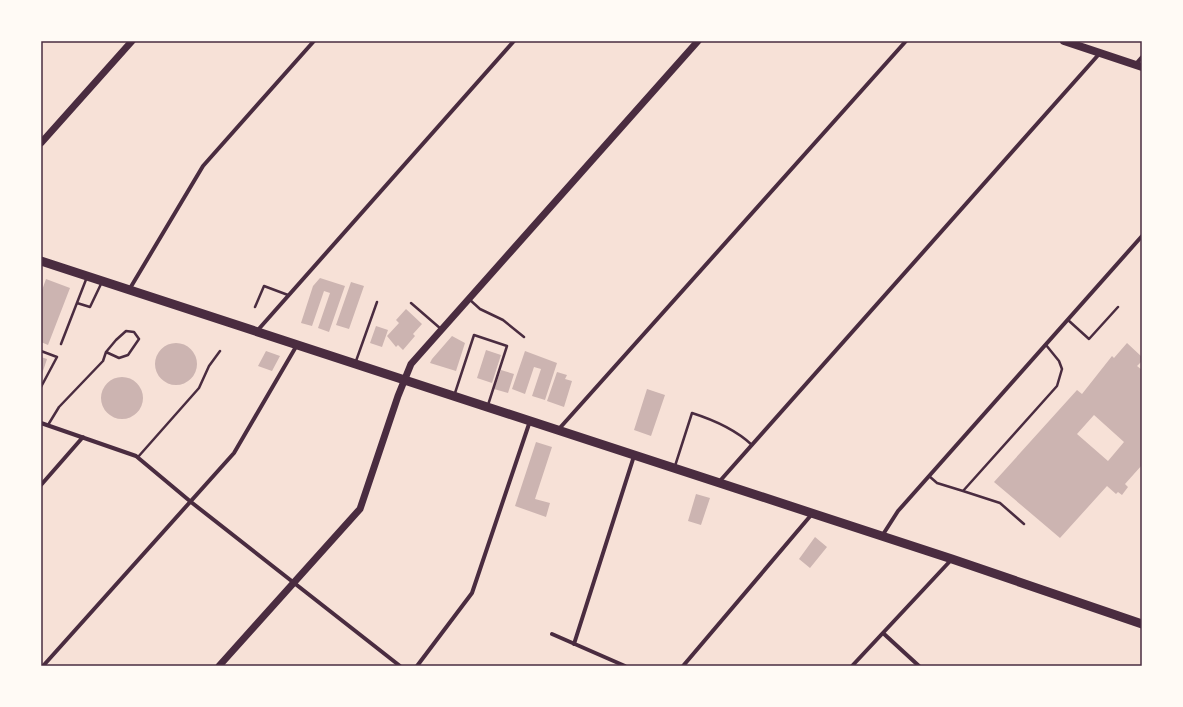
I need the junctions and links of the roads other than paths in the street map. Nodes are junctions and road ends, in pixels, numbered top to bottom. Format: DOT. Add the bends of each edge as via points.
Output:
graph roads {
  1 [pos="132,41"];
  2 [pos="314,41"];
  3 [pos="514,41"];
  4 [pos="698,41"];
  5 [pos="906,41"];
  6 [pos="1064,41"];
  7 [pos="1100,53"];
  8 [pos="1142,57"];
  9 [pos="1138,66"];
  10 [pos="41,143"];
  11 [pos="1142,237"];
  12 [pos="41,262"];
  13 [pos="87,277"];
  14 [pos="102,282"];
  15 [pos="129,290"];
  16 [pos="288,295"];
  17 [pos="468,299"];
  18 [pos="377,302"];
  19 [pos="411,302"];
  20 [pos="77,303"];
  21 [pos="255,307"];
  22 [pos="1118,308"];
  23 [pos="1068,320"];
  24 [pos="442,330"];
  25 [pos="257,331"];
  26 [pos="524,337"];
  27 [pos="61,344"];
  28 [pos="297,344"];
  29 [pos="1046,345"];
  30 [pos="41,351"];
  31 [pos="220,351"];
  32 [pos="106,352"];
  33 [pos="355,364"];
  34 [pos="404,379"];
  35 [pos="41,387"];
  36 [pos="454,396"];
  37 [pos="487,407"];
  38 [pos="530,421"];
  39 [pos="41,423"];
  40 [pos="48,425"];
  41 [pos="558,430"];
  42 [pos="83,437"];
  43 [pos="752,444"];
  44 [pos="634,455"];
  45 [pos="138,457"];
  46 [pos="674,469"];
  47 [pos="929,476"];
  48 [pos="718,483"];
  49 [pos="41,485"];
  50 [pos="963,491"];
  51 [pos="190,502"];
  52 [pos="812,514"];
  53 [pos="1024,524"];
  54 [pos="882,536"];
  55 [pos="952,559"];
  56 [pos="294,582"];
  57 [pos="1142,624"];
  58 [pos="882,633"];
  59 [pos="552,634"];
  60 [pos="574,644"];
  61 [pos="43,666"];
  62 [pos="219,666"];
  63 [pos="400,666"];
  64 [pos="417,666"];
  65 [pos="625,666"];
  66 [pos="683,666"];
  67 [pos="852,666"];
  68 [pos="919,666"];
  1 -- 10 [label="street"];
  2 -- 15 [label="street" via="203,166"];
  3 -- 16 [label="street"];
  4 -- 17 [label="street"];
  5 -- 41 [label="street"];
  6 -- 7 [label="main road"];
  7 -- 9 [label="main road"];
  7 -- 43 [label="street"];
  8 -- 9 [label="street"];
  11 -- 23 [label="street"];
  12 -- 13 [label="main road"];
  13 -- 14 [label="main road"];
  13 -- 20 [label="lane"];
  14 -- 15 [label="main road"];
  14 -- 20 [label="lane" via="90,307"];
  15 -- 25 [label="main road"];
  16 -- 21 [label="lane" via="264,286"];
  16 -- 25 [label="street"];
  17 -- 24 [label="street"];
  17 -- 26 [label="lane" via="480,310 503,320"];
  18 -- 33 [label="lane"];
  19 -- 24 [label="lane"];
  20 -- 27 [label="lane"];
  22 -- 23 [label="lane" via="1089,339"];
  23 -- 29 [label="street"];
  24 -- 34 [label="street" via="411,364"];
  25 -- 28 [label="main road"];
  28 -- 33 [label="main road"];
  28 -- 51 [label="street" via="234,453"];
  29 -- 47 [label="street"];
  29 -- 50 [label="lane" via="1062,369 1057,386"];
  30 -- 35 [label="lane" via="57,357"];
  31 -- 45 [label="lane" via="209,366 199,388"];
  32 -- 32 [label="lane" via="119,358 128,355 139,339 134,332 126,331"];
  32 -- 40 [label="lane" via="103,361 59,407"];
  33 -- 34 [label="main road"];
  34 -- 36 [label="main road"];
  34 -- 56 [label="street" via="360,509"];
  36 -- 37 [label="main road"];
  36 -- 37 [label="lane" via="474,335 507,346"];
  37 -- 38 [label="main road"];
  38 -- 41 [label="main road"];
  38 -- 64 [label="street" via="472,594"];
  39 -- 40 [label="street"];
  40 -- 42 [label="street"];
  41 -- 44 [label="main road"];
  42 -- 45 [label="street"];
  42 -- 49 [label="street"];
  43 -- 46 [label="lane" via="716,421 692,413"];
  43 -- 48 [label="street"];
  44 -- 46 [label="main road"];
  44 -- 60 [label="street"];
  45 -- 51 [label="street"];
  46 -- 48 [label="main road"];
  47 -- 50 [label="lane" via="937,483"];
  47 -- 54 [label="street" via="892,518"];
  48 -- 52 [label="main road"];
  50 -- 53 [label="lane" via="1000,503"];
  51 -- 56 [label="street"];
  51 -- 61 [label="street"];
  52 -- 54 [label="main road"];
  52 -- 66 [label="street"];
  54 -- 55 [label="main road"];
  55 -- 57 [label="main road"];
  55 -- 58 [label="street"];
  56 -- 62 [label="street"];
  56 -- 63 [label="street"];
  58 -- 67 [label="street"];
  58 -- 68 [label="street"];
  59 -- 60 [label="street"];
  60 -- 65 [label="street"];
}
